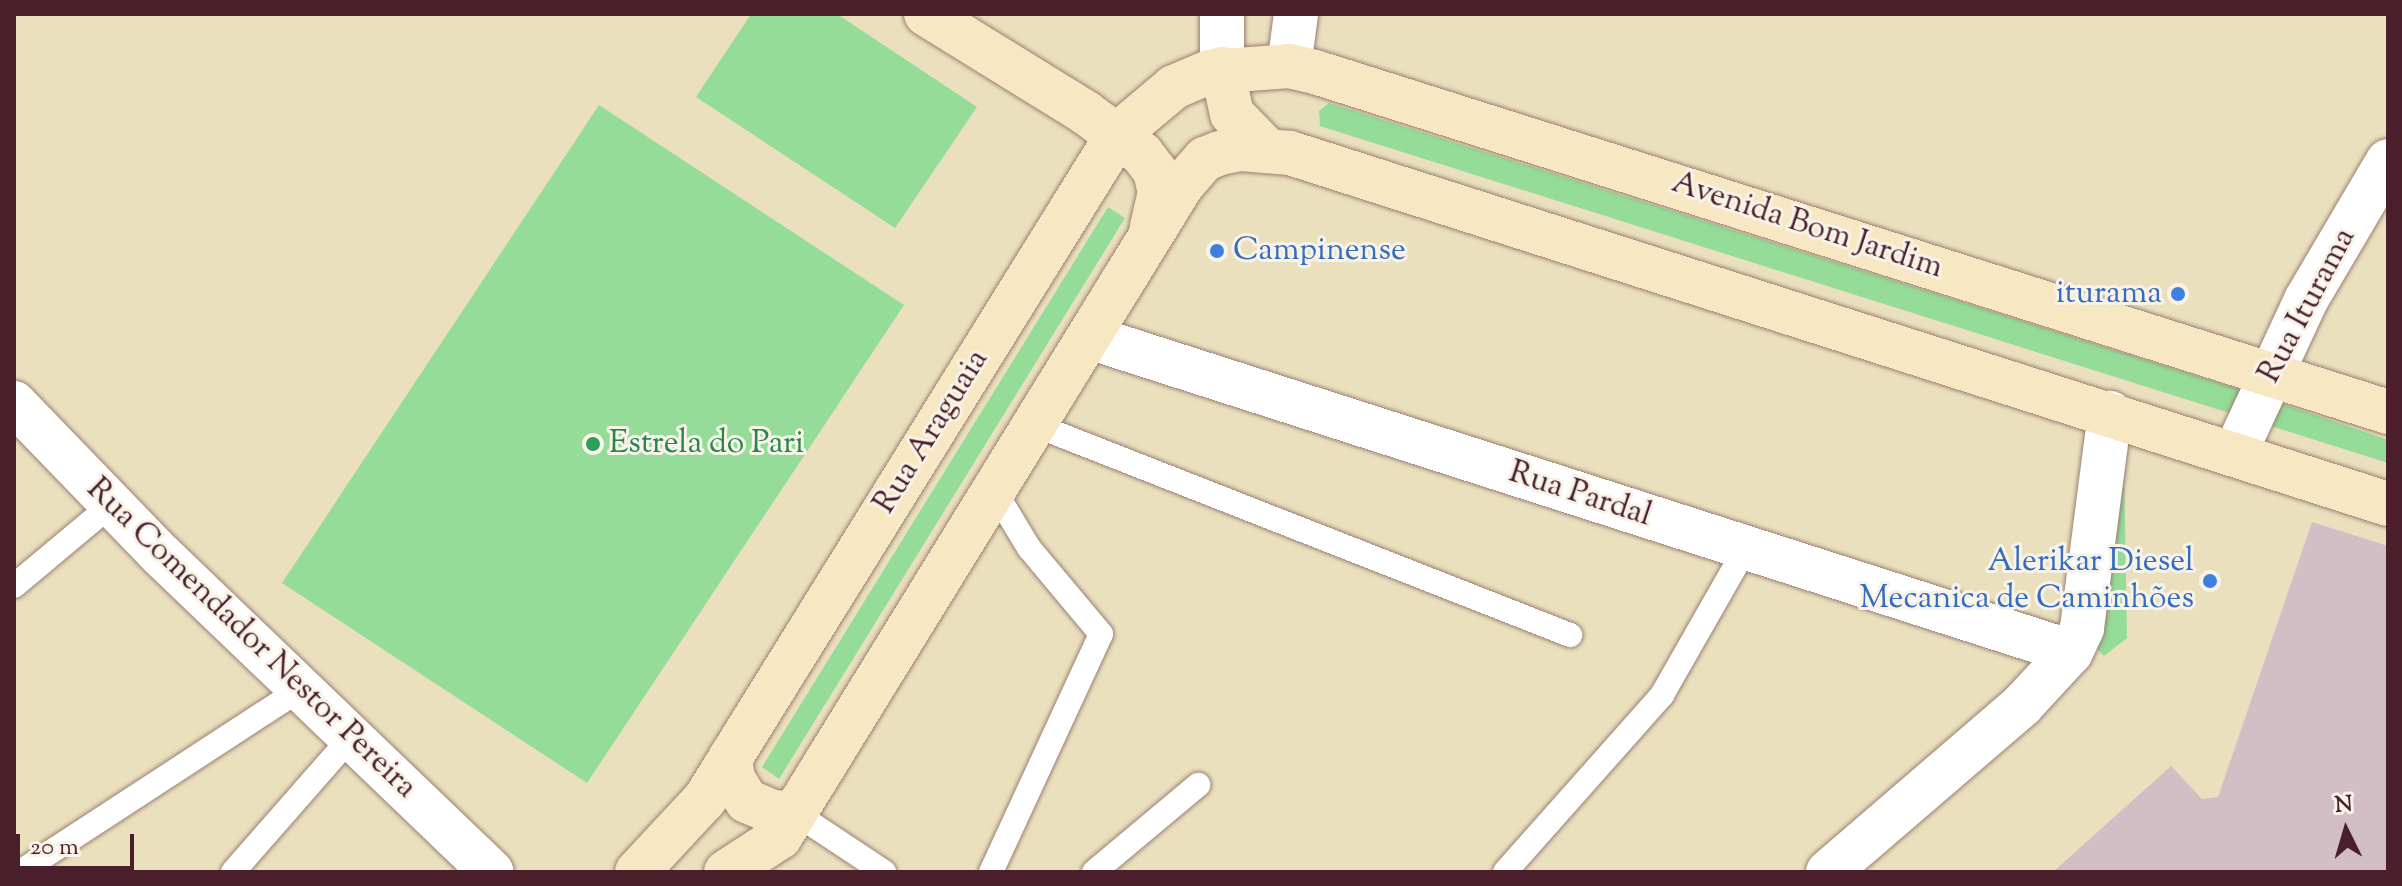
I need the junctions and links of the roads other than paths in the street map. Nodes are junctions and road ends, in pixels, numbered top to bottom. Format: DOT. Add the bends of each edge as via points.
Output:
graph roads {
  1 [pos="926,14"];
  2 [pos="1222,14"];
  3 [pos="1296,14"];
  4 [pos="1289,66"];
  5 [pos="1222,69"];
  6 [pos="1118,134"];
  7 [pos="1266,149"];
  8 [pos="2388,161"];
  9 [pos="1151,235"];
  10 [pos="1089,337"];
  11 [pos="2271,373"];
  12 [pos="14,403"];
  13 [pos="2388,412"];
  14 [pos="2110,413"];
  15 [pos="1035,425"];
  16 [pos="2235,453"];
  17 [pos="994,490"];
  18 [pos="112,504"];
  19 [pos="2388,504"];
  20 [pos="1746,548"];
  21 [pos="14,586"];
  22 [pos="1570,635"];
  23 [pos="2071,652"];
  24 [pos="299,690"];
  25 [pos="351,737"];
  26 [pos="730,758"];
  27 [pos="1198,785"];
  28 [pos="795,813"];
  29 [pos="20,872"];
  30 [pos="233,872"];
  31 [pos="491,872"];
  32 [pos="637,872"];
  33 [pos="726,872"];
  34 [pos="884,872"];
  35 [pos="991,872"];
  36 [pos="1094,872"];
  37 [pos="1505,872"];
  38 [pos="1828,872"];
  1 -- 6 [label="main road"];
  2 -- 5 [label="street"];
  3 -- 4 [label="street"];
  4 -- 5 [label="main road, Avenida Bom Jardim"];
  4 -- 11 [label="main road, Avenida Bom Jardim"];
  5 -- 6 [label="main road, Rua Araguaia" via="1174,87"];
  5 -- 7 [label="main road" via="1232,114"];
  6 -- 9 [label="main road" via="1155,171 1160,192"];
  6 -- 26 [label="main road, Rua Araguaia"];
  7 -- 9 [label="main road" via="1241,149 1205,159 1191,171"];
  7 -- 14 [label="main road"];
  8 -- 11 [label="street, Rua Iturama" via="2306,300"];
  9 -- 10 [label="main road"];
  10 -- 15 [label="main road"];
  10 -- 20 [label="street, Rua Pardal"];
  11 -- 13 [label="main road, Avenida Bom Jardim"];
  11 -- 16 [label="street, Rua Iturama"];
  12 -- 18 [label="street, Rua Comendador Nestor Pereira"];
  14 -- 16 [label="main road"];
  14 -- 23 [label="street" via="2082,628"];
  15 -- 17 [label="main road"];
  15 -- 22 [label="lane"];
  16 -- 19 [label="main road"];
  17 -- 28 [label="main road"];
  17 -- 35 [label="lane" via="1029,548 1101,634"];
  18 -- 21 [label="lane"];
  18 -- 24 [label="street, Rua Comendador Nestor Pereira"];
  20 -- 23 [label="street, Rua Pardal"];
  20 -- 37 [label="lane" via="1662,695"];
  23 -- 38 [label="street" via="2022,705"];
  24 -- 25 [label="street, Rua Comendador Nestor Pereira"];
  24 -- 29 [label="lane"];
  25 -- 30 [label="lane"];
  25 -- 31 [label="street, Rua Comendador Nestor Pereira"];
  26 -- 28 [label="main road" via="733,779 747,801 773,812"];
  26 -- 32 [label="main road, Rua Araguaia" via="705,799"];
  27 -- 36 [label="lane"];
  28 -- 33 [label="main road" via="780,837"];
  28 -- 34 [label="lane"];
}
